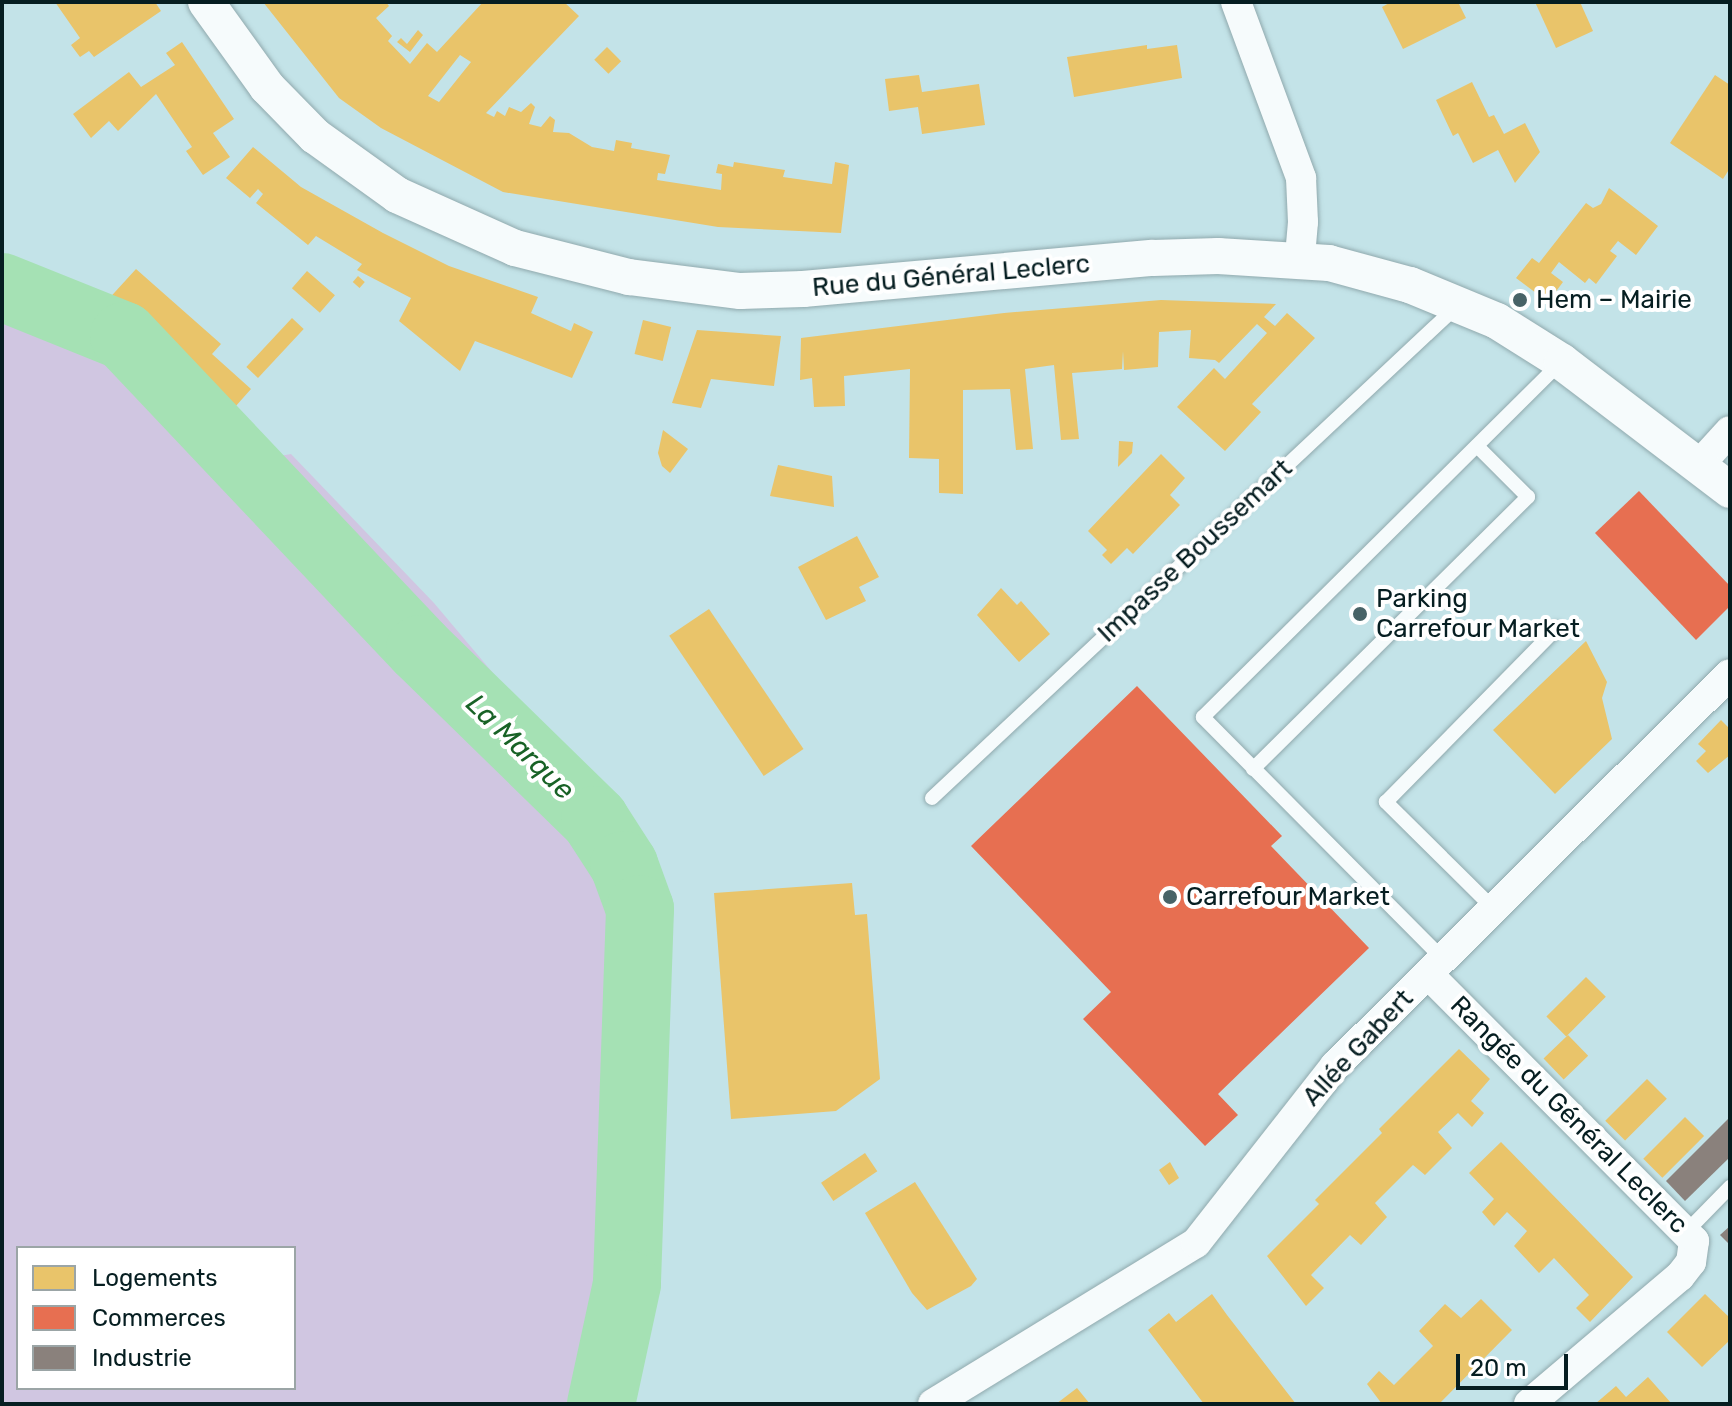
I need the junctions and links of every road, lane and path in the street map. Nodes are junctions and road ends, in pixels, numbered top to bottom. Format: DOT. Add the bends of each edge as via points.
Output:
graph roads {
  1 [pos="206,2"];
  2 [pos="1236,2"];
  3 [pos="1300,259"];
  4 [pos="1459,304"];
  5 [pos="1562,362"];
  6 [pos="1730,431"];
  7 [pos="1477,446"];
  8 [pos="1698,466"];
  9 [pos="1730,490"];
  10 [pos="1556,629"];
  11 [pos="1730,674"];
  12 [pos="1253,769"];
  13 [pos="932,798"];
  14 [pos="1493,908"];
  15 [pos="1435,967"];
  16 [pos="1730,1187"];
  17 [pos="1687,1231"];
  18 [pos="965,1395"];
  19 [pos="933,1404"];
  20 [pos="1529,1404"];
  1 -- 3 [label="street, Rue du Général Leclerc" via="267,87 339,156 429,211 565,263 693,287 772,291 1153,258"];
  2 -- 3 [label="street" via="1301,178"];
  3 -- 4 [label="street, Rue du Général Leclerc" via="1383,277"];
  4 -- 5 [label="street, Rue du Général Leclerc"];
  4 -- 13 [label="lane, Impasse Boussemart"];
  5 -- 7 [label="lane"];
  5 -- 8 [label="street, Rue du Général Leclerc"];
  6 -- 8 [label="street"];
  7 -- 12 [label="lane" via="1203,717"];
  7 -- 12 [label="lane" via="1528,497"];
  8 -- 9 [label="street, Rue du Général Leclerc"];
  10 -- 14 [label="lane" via="1386,802"];
  11 -- 14 [label="street, Allée Gabert"];
  12 -- 15 [label="lane"];
  14 -- 15 [label="street, Allée Gabert"];
  15 -- 17 [label="street, Rangée du Général Leclerc"];
  15 -- 18 [label="street, Allée Gabert" via="1320,1082 1196,1243"];
  16 -- 17 [label="lane"];
  17 -- 20 [label="street, Rangée du Général Leclerc" via="1694,1241 1691,1262 1655,1300"];
  18 -- 19 [label="street, Allée Gabert"];
}
